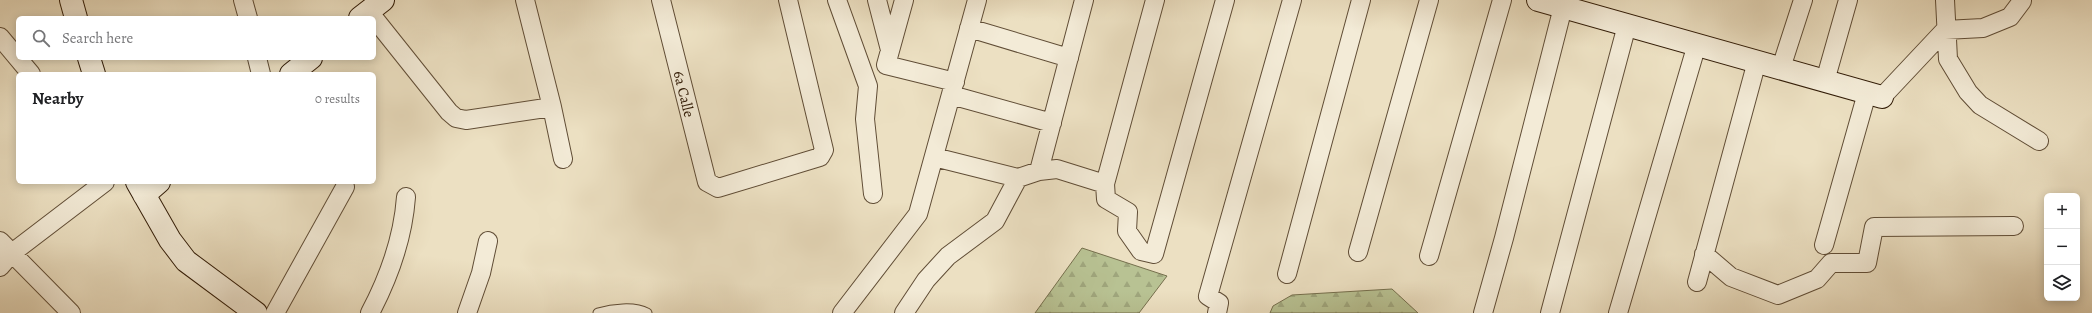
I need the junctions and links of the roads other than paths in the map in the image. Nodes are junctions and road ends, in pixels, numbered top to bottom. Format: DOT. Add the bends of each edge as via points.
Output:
graph roads {
  1 [pos="71,0"];
  2 [pos="244,0"];
  3 [pos="525,0"];
  4 [pos="661,0"];
  5 [pos="788,0"];
  6 [pos="837,0"];
  7 [pos="877,0"];
  8 [pos="904,0"];
  9 [pos="977,0"];
  10 [pos="1084,0"];
  11 [pos="1155,0"];
  12 [pos="1225,0"];
  13 [pos="1292,0"];
  14 [pos="1362,0"];
  15 [pos="1429,0"];
  16 [pos="1502,0"];
  17 [pos="1803,0"];
  18 [pos="1848,0"];
  19 [pos="1944,0"];
  20 [pos="2022,1"];
  21 [pos="1548,2"];
  22 [pos="374,9"];
  23 [pos="75,16"];
  24 [pos="248,16"];
  25 [pos="1627,25"];
  26 [pos="969,28"];
  27 [pos="1945,30"];
  28 [pos="0,37"];
  29 [pos="1697,44"];
  30 [pos="891,52"];
  31 [pos="16,56"];
  32 [pos="1069,58"];
  33 [pos="19,60"];
  34 [pos="90,60"];
  35 [pos="258,60"];
  36 [pos="308,60"];
  37 [pos="1757,61"];
  38 [pos="1781,68"];
  39 [pos="29,72"];
  40 [pos="93,72"];
  41 [pos="260,72"];
  42 [pos="294,72"];
  43 [pos="1825,81"];
  44 [pos="953,89"];
  45 [pos="1875,95"];
  46 [pos="552,106"];
  47 [pos="1052,124"];
  48 [pos="2039,141"];
  49 [pos="934,157"];
  50 [pos="562,159"];
  51 [pos="1039,171"];
  52 [pos="1018,178"];
  53 [pos="102,184"];
  54 [pos="1106,184"];
  55 [pos="147,186"];
  56 [pos="346,187"];
  57 [pos="873,194"];
  58 [pos="406,197"];
  59 [pos="2014,226"];
  60 [pos="488,241"];
  61 [pos="1824,245"];
  62 [pos="6,247"];
  63 [pos="1358,252"];
  64 [pos="1704,254"];
  65 [pos="1429,256"];
  66 [pos="0,267"];
  67 [pos="1287,274"];
  68 [pos="1697,282"];
  69 [pos="71,313"];
  70 [pos="256,313"];
  71 [pos="275,313"];
  72 [pos="370,313"];
  73 [pos="466,313"];
  74 [pos="598,313"];
  75 [pos="647,313"];
  76 [pos="842,313"];
  77 [pos="904,313"];
  78 [pos="1217,313"];
  79 [pos="1483,313"];
  80 [pos="1550,313"];
  81 [pos="1618,313"];
  1 -- 23 [label="street"];
  2 -- 24 [label="street"];
  3 -- 46 [label="street"];
  4 -- 5 [label="street, 6a Calle" via="707,182 718,188 820,157 824,150"];
  6 -- 57 [label="street" via="868,86 865,119"];
  7 -- 30 [label="street"];
  8 -- 30 [label="street"];
  9 -- 26 [label="street"];
  10 -- 32 [label="street"];
  11 -- 54 [label="street"];
  12 -- 54 [label="street" via="1154,254 1141,251 1128,231 1128,212 1106,199"];
  13 -- 78 [label="street" via="1208,296 1219,303"];
  14 -- 67 [label="street"];
  15 -- 63 [label="street"];
  16 -- 65 [label="street"];
  17 -- 38 [label="street"];
  18 -- 43 [label="street"];
  19 -- 27 [label="street"];
  20 -- 27 [label="street" via="2010,17 1984,28"];
  21 -- 25 [label="street"];
  21 -- 79 [label="street" via="1504,238"];
  22 -- 46 [label="street" via="448,112 456,118 466,120"];
  25 -- 29 [label="street"];
  25 -- 80 [label="street"];
  26 -- 32 [label="street"];
  26 -- 44 [label="street"];
  27 -- 45 [label="street"];
  27 -- 48 [label="street" via="1948,58 1968,92 1980,105"];
  28 -- 31 [label="street"];
  29 -- 37 [label="street"];
  29 -- 81 [label="street"];
  30 -- 44 [label="street" via="886,65"];
  32 -- 47 [label="street"];
  33 -- 39 [label="street"];
  34 -- 40 [label="street"];
  35 -- 41 [label="street"];
  36 -- 42 [label="street"];
  37 -- 38 [label="street"];
  37 -- 64 [label="street"];
  38 -- 43 [label="street"];
  43 -- 45 [label="street"];
  44 -- 47 [label="street"];
  44 -- 49 [label="street"];
  45 -- 61 [label="street"];
  46 -- 50 [label="street"];
  47 -- 51 [label="street"];
  49 -- 52 [label="street"];
  49 -- 76 [label="street" via="918,214"];
  51 -- 52 [label="street"];
  51 -- 54 [label="street" via="1057,169"];
  52 -- 77 [label="street" via="996,221 948,256 926,280"];
  53 -- 62 [label="street"];
  55 -- 70 [label="street" via="170,240 186,261"];
  56 -- 71 [label="street"];
  58 -- 72 [label="street" via="400,242"];
  59 -- 64 [label="street" via="1874,227 1866,263 1831,263 1817,279 1778,295 1731,277"];
  60 -- 73 [label="street" via="481,273"];
  62 -- 66 [label="street"];
  62 -- 69 [label="street"];
  64 -- 68 [label="street"];
  74 -- 75 [label="lane" via="641,309"];
}
